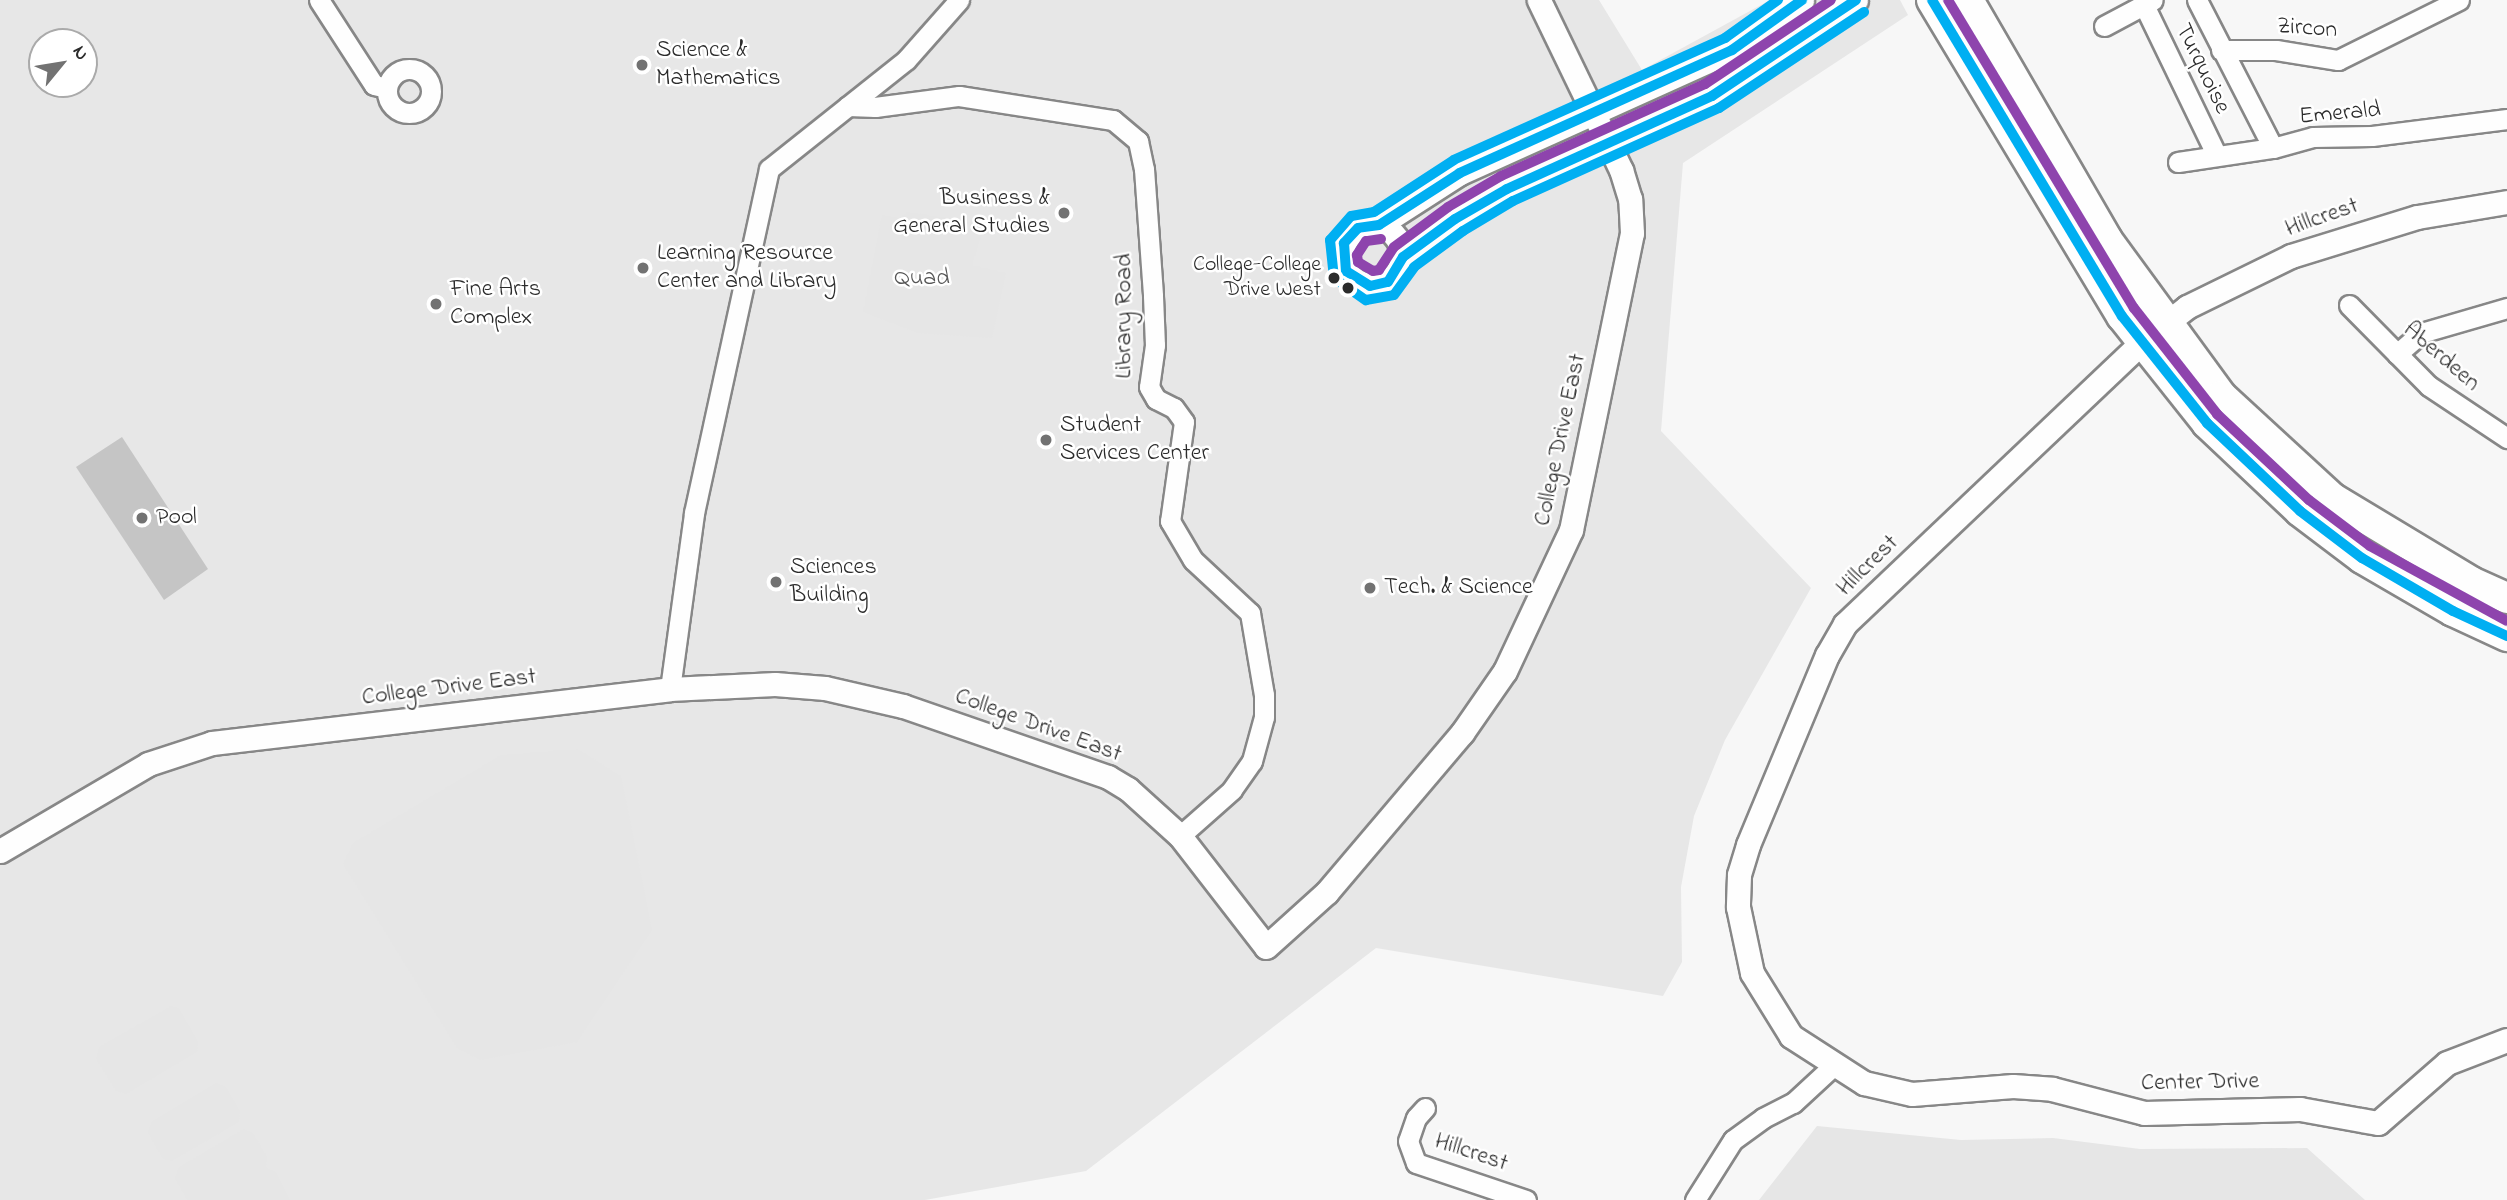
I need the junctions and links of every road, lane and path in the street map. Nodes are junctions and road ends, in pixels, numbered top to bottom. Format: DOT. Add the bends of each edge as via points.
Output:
graph roads {
  1 [pos="319,0"];
  2 [pos="958,0"];
  3 [pos="1539,0"];
  4 [pos="1802,0"];
  5 [pos="1856,0"];
  6 [pos="1932,0"];
  7 [pos="1968,0"];
  8 [pos="2197,0"];
  9 [pos="2459,0"];
  10 [pos="2148,3"];
  11 [pos="2104,26"];
  12 [pos="2221,50"];
  13 [pos="387,88"];
  14 [pos="848,106"];
  15 [pos="1592,113"];
  16 [pos="2506,125"];
  17 [pos="1607,142"];
  18 [pos="2273,148"];
  19 [pos="2216,154"];
  20 [pos="2178,162"];
  21 [pos="2507,202"];
  22 [pos="1379,225"];
  23 [pos="1403,257"];
  24 [pos="2348,305"];
  25 [pos="2507,308"];
  26 [pos="2164,324"];
  27 [pos="2141,343"];
  28 [pos="2397,354"];
  29 [pos="2507,438"];
  30 [pos="2507,598"];
  31 [pos="2507,636"];
  32 [pos="670,689"];
  33 [pos="1180,836"];
  34 [pos="0,850"];
  35 [pos="2507,1040"];
  36 [pos="1832,1066"];
  37 [pos="1425,1108"];
  38 [pos="1526,1200"];
  39 [pos="1695,1200"];
  1 -- 13 [label="street" via="374,85"];
  2 -- 14 [label="street" via="906,60"];
  3 -- 15 [label="street"];
  4 -- 15 [label="street" via="1732,50"];
  5 -- 17 [label="street" via="1712,96"];
  6 -- 27 [label="main road"];
  7 -- 26 [label="main road" via="2107,240"];
  8 -- 12 [label="street"];
  9 -- 12 [label="street, Zircon" via="2339,60 2277,50"];
  10 -- 11 [label="street"];
  10 -- 19 [label="street, Turquoise"];
  12 -- 18 [label="street"];
  14 -- 32 [label="street" via="769,169 694,513"];
  14 -- 33 [label="street, Library Road" via="959,96 1113,120 1138,141 1153,296 1155,345 1149,387 1156,399 1174,408 1184,422 1170,521 1193,560 1250,613 1264,695 1264,717 1252,761 1232,790"];
  15 -- 17 [label="street"];
  15 -- 22 [label="street" via="1460,173"];
  16 -- 18 [label="street, Emerald" via="2313,136"];
  17 -- 23 [label="street" via="1507,189 1428,236"];
  17 -- 33 [label="street, College Drive East" via="1630,199 1632,233 1571,530 1505,671 1404,804 1327,892 1266,947"];
  18 -- 19 [label="street, Emerald"];
  19 -- 20 [label="street, Emerald"];
  21 -- 26 [label="street, Hillcrest" via="2347,236 2234,283"];
  22 -- 23 [label="street" via="1394,233"];
  22 -- 23 [label="street" via="1358,228 1349,235 1342,252 1346,271 1360,284 1379,285 1396,276"];
  24 -- 28 [label="street, Aberdeen"];
  25 -- 28 [label="street" via="2421,333"];
  26 -- 27 [label="street, Hillcrest"];
  26 -- 30 [label="main road" via="2221,396 2332,498 2470,582"];
  27 -- 31 [label="main road" via="2207,422 2300,511 2362,558 2453,611"];
  27 -- 36 [label="street, Hillcrest" via="1845,624 1827,655 1748,845 1739,874 1738,907 1752,974 1769,1005 1791,1036"];
  28 -- 29 [label="street, Aberdeen" via="2429,386"];
  32 -- 33 [label="street, College Drive East" via="788,685 825,688 903,706 1108,777"];
  32 -- 34 [label="street, College Drive East" via="212,743 148,764"];
  35 -- 36 [label="street, Center Drive" via="2447,1063 2378,1123 2288,1108 2144,1113 2052,1089 2013,1086 1912,1094 1864,1083"];
  36 -- 39 [label="street" via="1793,1103 1733,1140"];
  37 -- 38 [label="street, Hillcrest" via="1408,1141 1416,1163"];
}
